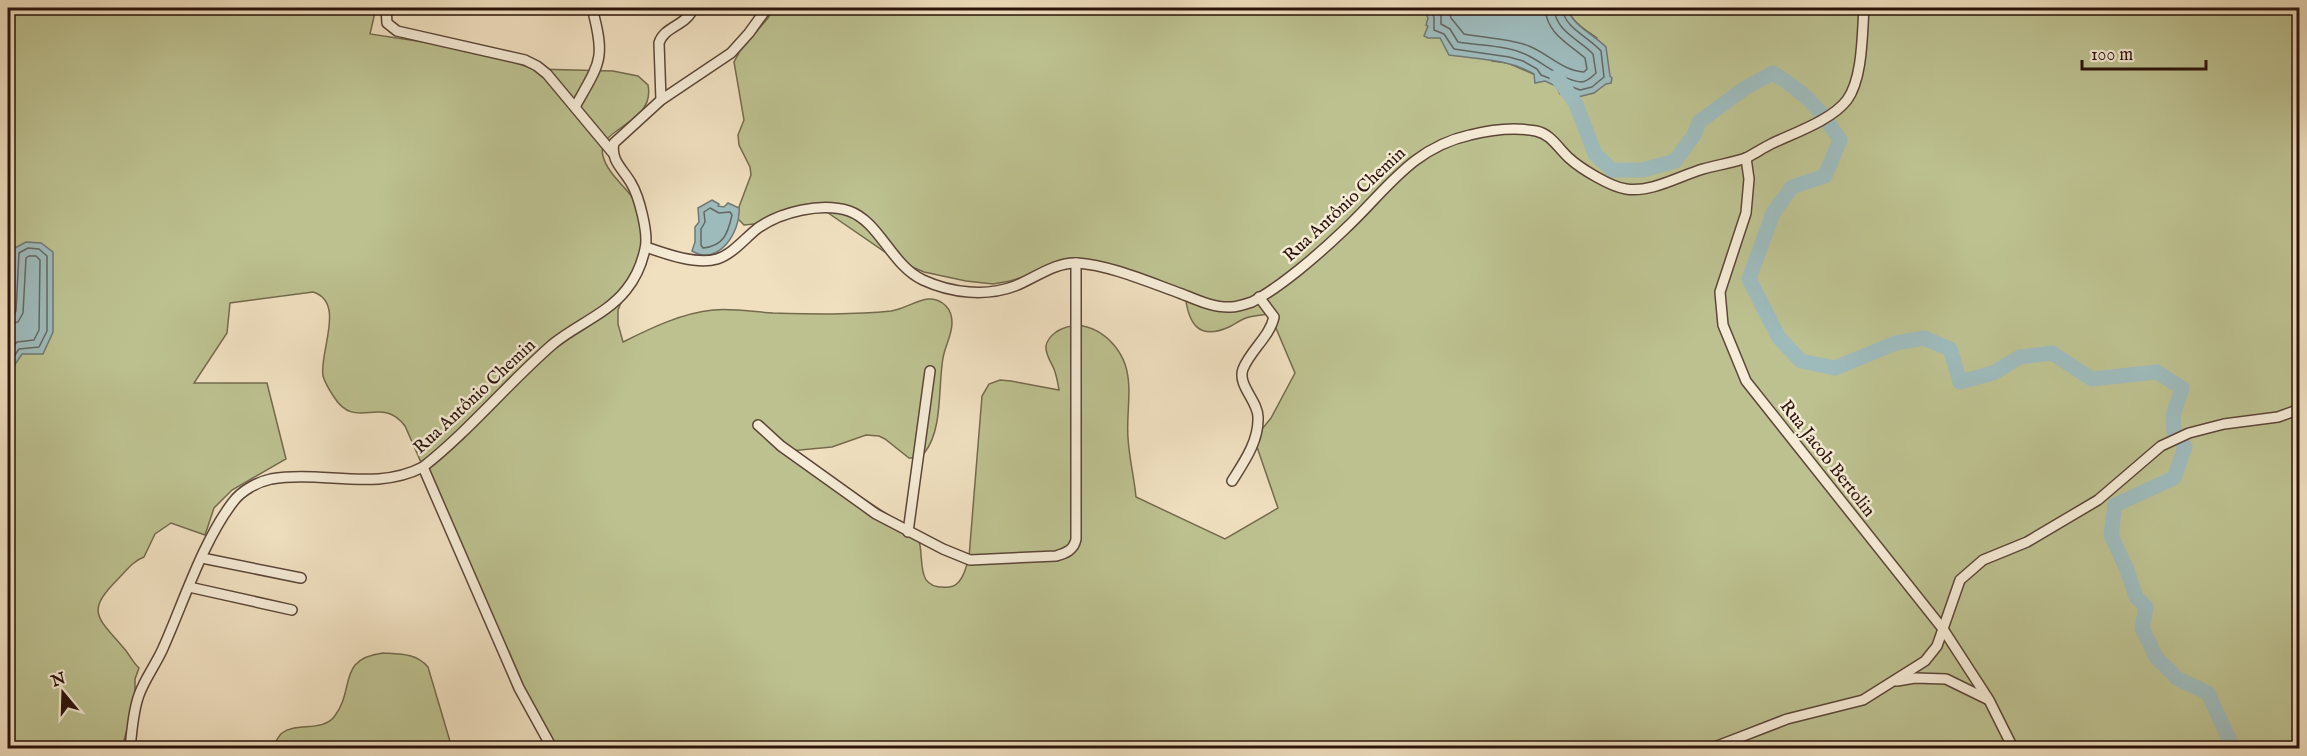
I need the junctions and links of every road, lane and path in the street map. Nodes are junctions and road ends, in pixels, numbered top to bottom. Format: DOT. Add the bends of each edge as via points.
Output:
graph roads {
  1 [pos="386,8"];
  2 [pos="592,8"];
  3 [pos="693,8"];
  4 [pos="767,8"];
  5 [pos="1864,8"];
  6 [pos="661,100"];
  7 [pos="575,107"];
  8 [pos="612,152"];
  9 [pos="1746,158"];
  10 [pos="646,247"];
  11 [pos="1076,263"];
  12 [pos="1259,297"];
  13 [pos="930,371"];
  14 [pos="2300,409"];
  15 [pos="758,425"];
  16 [pos="423,467"];
  17 [pos="1232,481"];
  18 [pos="908,532"];
  19 [pos="202,558"];
  20 [pos="302,578"];
  21 [pos="189,587"];
  22 [pos="292,610"];
  23 [pos="1943,629"];
  24 [pos="1892,681"];
  25 [pos="1989,700"];
  26 [pos="130,748"];
  27 [pos="164,748"];
  28 [pos="552,748"];
  29 [pos="1712,748"];
  30 [pos="2013,748"];
  1 -- 7 [label="street, Rua Antônio Chemin" via="387,23 397,31 537,66"];
  2 -- 7 [label="street" via="601,48 599,62"];
  3 -- 6 [label="street" via="687,19 661,37"];
  4 -- 6 [label="street" via="731,53"];
  5 -- 9 [label="street, Rua Antônio Chemin" via="1857,79 1848,98 1818,121"];
  6 -- 8 [label="street" via="614,143"];
  7 -- 8 [label="street, Rua Antônio Chemin"];
  8 -- 10 [label="street, Rua Antônio Chemin" via="632,184 644,223"];
  9 -- 12 [label="street, Rua Antônio Chemin" via="1642,190 1623,189 1595,176 1538,131 1494,130 1466,135 1438,145 1410,163 1344,231"];
  9 -- 23 [label="street, Rua Jacob Bertolin" via="1746,213 1720,292 1723,325 1746,381"];
  10 -- 11 [label="street, Rua Antônio Chemin" via="679,258 715,260 777,217 833,208 864,218 901,264 922,279 960,292 993,292"];
  10 -- 16 [label="street, Rua Antônio Chemin" via="636,277 626,292 554,343"];
  11 -- 12 [label="street, Rua Antônio Chemin" via="1109,269 1211,305 1231,307"];
  11 -- 18 [label="street" via="1075,546 1056,556 970,560"];
  12 -- 17 [label="street" via="1274,317 1243,370 1258,417 1249,455"];
  13 -- 18 [label="street"];
  14 -- 23 [label="street" via="2278,417 2189,433 2161,446 2098,501 2027,542 1983,560 1960,580"];
  15 -- 18 [label="street" via="876,514"];
  16 -- 19 [label="street, Rua Antônio Chemin" via="392,478 268,479 233,501"];
  16 -- 28 [label="street" via="519,688"];
  19 -- 20 [label="street"];
  19 -- 21 [label="street, Rua Antônio Chemin"];
  21 -- 22 [label="street"];
  21 -- 26 [label="street, Rua Antônio Chemin" via="163,650 139,694"];
  23 -- 24 [label="street" via="1937,646 1925,661"];
  23 -- 25 [label="street, Rua Jacob Bertolin"];
  24 -- 25 [label="street" via="1946,679"];
  24 -- 29 [label="street" via="1863,700 1787,719"];
  25 -- 30 [label="street, Rua Jacob Bertolin"];
  26 -- 27 [label="street"];
}
